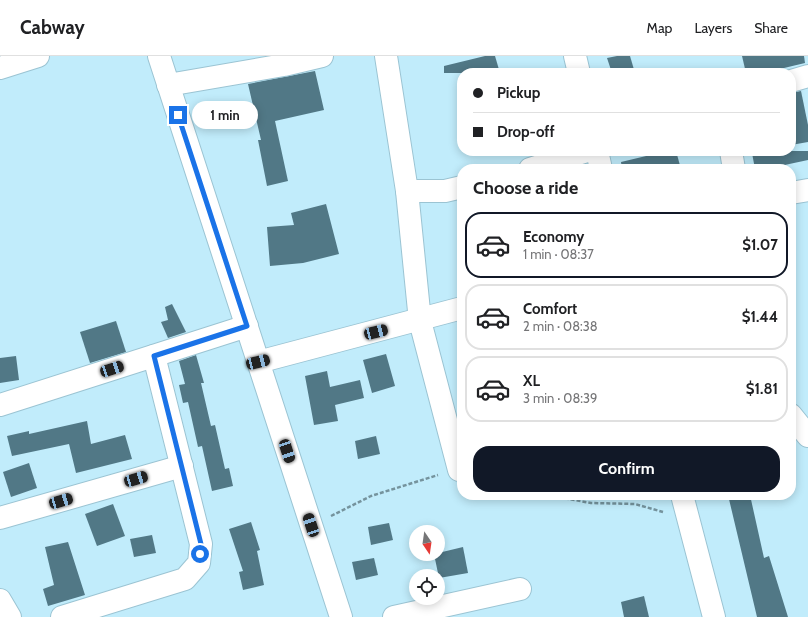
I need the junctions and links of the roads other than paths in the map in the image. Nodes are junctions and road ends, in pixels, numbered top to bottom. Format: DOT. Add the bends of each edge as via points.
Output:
graph roads {
  1 [pos="38,56"];
  2 [pos="159,56"];
  3 [pos="322,56"];
  4 [pos="386,56"];
  5 [pos="575,56"];
  6 [pos="0,68"];
  7 [pos="578,68"];
  8 [pos="808,76"];
  9 [pos="796,80"];
  10 [pos="168,85"];
  11 [pos="571,156"];
  12 [pos="546,164"];
  13 [pos="457,187"];
  14 [pos="808,190"];
  15 [pos="407,191"];
  16 [pos="796,192"];
  17 [pos="457,309"];
  18 [pos="420,320"];
  19 [pos="247,326"];
  20 [pos="154,356"];
  21 [pos="258,362"];
  22 [pos="0,405"];
  23 [pos="796,421"];
  24 [pos="808,436"];
  25 [pos="457,462"];
  26 [pos="182,466"];
  27 [pos="683,500"];
  28 [pos="0,518"];
  29 [pos="520,589"];
  30 [pos="62,617"];
  31 [pos="341,617"];
  32 [pos="394,617"];
  33 [pos="714,617"];
  1 -- 6 [label="street"];
  2 -- 10 [label="street"];
  3 -- 10 [label="street" via="284,66"];
  4 -- 15 [label="street"];
  5 -- 7 [label="street"];
  8 -- 9 [label="street"];
  10 -- 19 [label="street"];
  11 -- 12 [label="street"];
  13 -- 15 [label="street" via="445,191"];
  14 -- 16 [label="street"];
  15 -- 18 [label="street"];
  17 -- 18 [label="street"];
  18 -- 21 [label="street"];
  18 -- 25 [label="street"];
  19 -- 20 [label="street"];
  19 -- 21 [label="street"];
  20 -- 22 [label="street"];
  20 -- 26 [label="street"];
  21 -- 31 [label="street"];
  23 -- 24 [label="street"];
  26 -- 28 [label="street"];
  26 -- 30 [label="street" via="201,544 199,563 185,578"];
  27 -- 33 [label="street"];
  29 -- 32 [label="street"];
}
